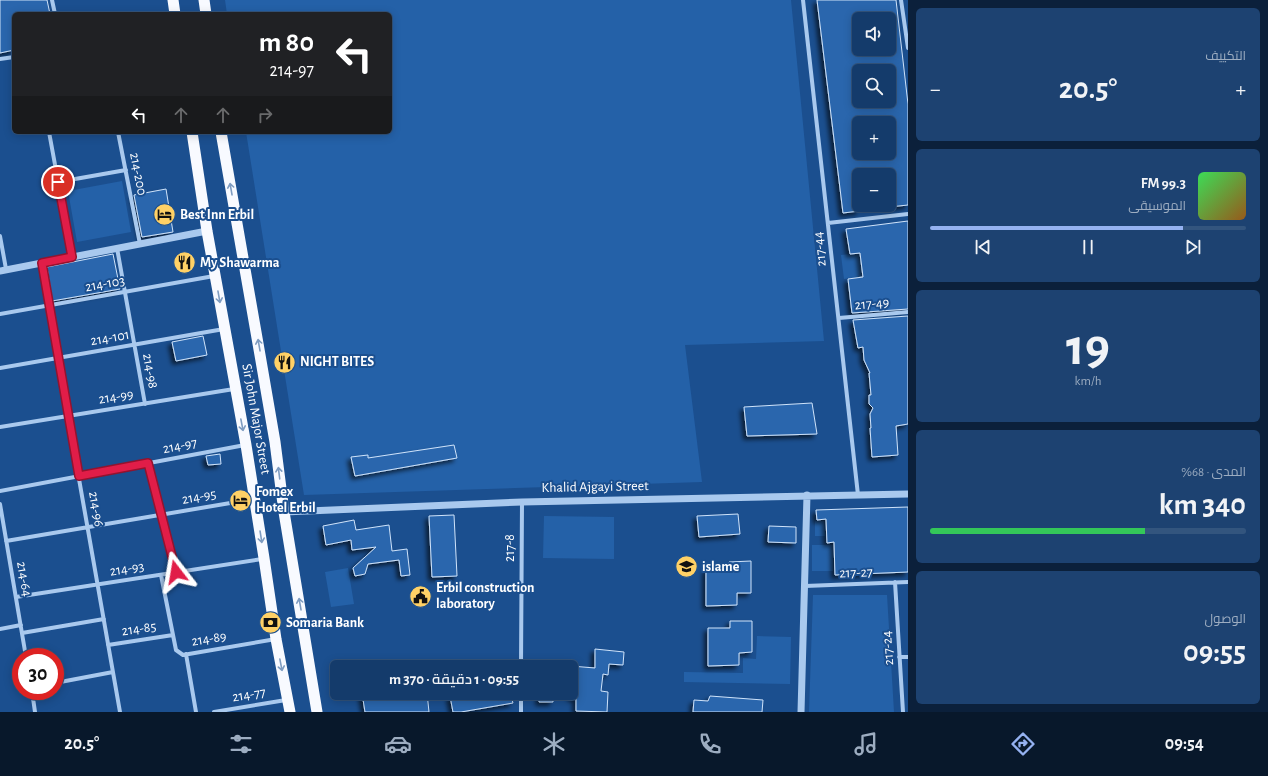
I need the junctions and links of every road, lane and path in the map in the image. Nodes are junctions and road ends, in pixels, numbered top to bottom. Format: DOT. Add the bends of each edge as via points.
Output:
graph roads {
  1 [pos="52,0"];
  2 [pos="173,0"];
  3 [pos="204,0"];
  4 [pos="803,0"];
  5 [pos="901,0"];
  6 [pos="55,12"];
  7 [pos="175,12"];
  8 [pos="206,12"];
  9 [pos="908,48"];
  10 [pos="12,57"];
  11 [pos="0,59"];
  12 [pos="49,134"];
  13 [pos="118,134"];
  14 [pos="192,134"];
  15 [pos="221,134"];
  16 [pos="126,170"];
  17 [pos="58,182"];
  18 [pos="908,214"];
  19 [pos="828,223"];
  20 [pos="207,231"];
  21 [pos="0,236"];
  22 [pos="140,244"];
  23 [pos="117,248"];
  24 [pos="72,257"];
  25 [pos="42,263"];
  26 [pos="3,270"];
  27 [pos="215,276"];
  28 [pos="125,292"];
  29 [pos="49,305"];
  30 [pos="908,312"];
  31 [pos="0,314"];
  32 [pos="838,318"];
  33 [pos="224,329"];
  34 [pos="134,345"];
  35 [pos="58,358"];
  36 [pos="0,368"];
  37 [pos="235,389"];
  38 [pos="145,404"];
  39 [pos="68,416"];
  40 [pos="0,427"];
  41 [pos="246,445"];
  42 [pos="148,463"];
  43 [pos="79,476"];
  44 [pos="0,491"];
  45 [pos="908,494"];
  46 [pos="807,495"];
  47 [pos="858,495"];
  48 [pos="254,498"];
  49 [pos="522,502"];
  50 [pos="0,504"];
  51 [pos="284,512"];
  52 [pos="161,514"];
  53 [pos="88,527"];
  54 [pos="6,541"];
  55 [pos="264,558"];
  56 [pos="176,572"];
  57 [pos="161,575"];
  58 [pos="895,582"];
  59 [pos="908,582"];
  60 [pos="98,585"];
  61 [pos="805,586"];
  62 [pos="16,597"];
  63 [pos="104,619"];
  64 [pos="20,625"];
  65 [pos="0,629"];
  66 [pos="22,633"];
  67 [pos="173,636"];
  68 [pos="276,639"];
  69 [pos="108,645"];
  70 [pos="24,648"];
  71 [pos="186,654"];
  72 [pos="899,657"];
  73 [pos="908,657"];
  74 [pos="521,660"];
  75 [pos="113,672"];
  76 [pos="64,680"];
  77 [pos="33,700"];
  78 [pos="288,700"];
  79 [pos="521,700"];
  80 [pos="35,712"];
  81 [pos="120,712"];
  82 [pos="196,712"];
  83 [pos="214,712"];
  84 [pos="290,712"];
  85 [pos="318,712"];
  86 [pos="521,712"];
  87 [pos="801,712"];
  88 [pos="903,712"];
  1 -- 6 [label="street"];
  2 -- 7 [label="highway"];
  3 -- 8 [label="highway"];
  4 -- 19 [label="street, 217-44"];
  5 -- 9 [label="street"];
  10 -- 11 [label="street"];
  12 -- 17 [label="street"];
  13 -- 16 [label="street, 214-200"];
  14 -- 20 [label="highway, Sir John Major Street"];
  51 -- 15 [label="highway, Sir John Major Street, one-way" via="275,442"];
  16 -- 17 [label="street"];
  16 -- 22 [label="street, 214-200"];
  17 -- 24 [label="street"];
  18 -- 19 [label="street"];
  19 -- 32 [label="street, 217-44"];
  20 -- 22 [label="street"];
  20 -- 27 [label="highway, Sir John Major Street"];
  21 -- 26 [label="street"];
  22 -- 23 [label="street"];
  23 -- 24 [label="street"];
  23 -- 28 [label="street, 214-98"];
  24 -- 25 [label="street"];
  25 -- 26 [label="street"];
  25 -- 29 [label="street, 214-96"];
  27 -- 28 [label="street, 214-103"];
  27 -- 33 [label="highway, Sir John Major Street, one-way"];
  28 -- 29 [label="street, 214-103"];
  28 -- 34 [label="street, 214-98"];
  29 -- 31 [label="street, 214-103"];
  29 -- 35 [label="street, 214-96"];
  30 -- 32 [label="street, 217-49"];
  32 -- 47 [label="street, 217-44"];
  33 -- 34 [label="street, 214-101"];
  33 -- 37 [label="highway, Sir John Major Street"];
  34 -- 35 [label="street, 214-101"];
  34 -- 38 [label="street, 214-98"];
  35 -- 36 [label="street, 214-101"];
  35 -- 39 [label="street, 214-96"];
  37 -- 38 [label="street, 214-99"];
  37 -- 41 [label="highway, Sir John Major Street, one-way"];
  38 -- 39 [label="street, 214-99"];
  39 -- 40 [label="street, 214-99"];
  39 -- 43 [label="street, 214-96"];
  41 -- 42 [label="street, 214-97"];
  41 -- 48 [label="highway, Sir John Major Street"];
  42 -- 43 [label="street, 214-97"];
  42 -- 52 [label="street"];
  43 -- 44 [label="street, 214-97"];
  43 -- 53 [label="street, 214-96"];
  45 -- 47 [label="street, Khalid Ajgayi Street"];
  46 -- 47 [label="street, Khalid Ajgayi Street"];
  46 -- 49 [label="street, Khalid Ajgayi Street"];
  46 -- 61 [label="street"];
  48 -- 52 [label="street, 214-95"];
  48 -- 55 [label="highway, Sir John Major Street, one-way"];
  49 -- 51 [label="street, Khalid Ajgayi Street"];
  49 -- 74 [label="street, 217-8"];
  50 -- 54 [label="street, 214-64"];
  85 -- 51 [label="highway, Sir John Major Street, one-way"];
  52 -- 53 [label="street, 214-95"];
  52 -- 56 [label="street"];
  53 -- 54 [label="street, 214-95"];
  53 -- 60 [label="street, 214-96"];
  54 -- 62 [label="street, 214-64"];
  55 -- 56 [label="street, 214-93"];
  55 -- 68 [label="highway, Sir John Major Street"];
  56 -- 57 [label="street, 214-93"];
  57 -- 60 [label="street, 214-93"];
  57 -- 67 [label="street, 214-89"];
  58 -- 59 [label="street, 217-27"];
  58 -- 61 [label="street, 217-27"];
  58 -- 72 [label="street, 217-24"];
  60 -- 62 [label="street, 214-93"];
  60 -- 63 [label="street, 214-96"];
  61 -- 87 [label="street"];
  62 -- 64 [label="street, 214-64"];
  63 -- 66 [label="street"];
  63 -- 69 [label="street, 214-96"];
  64 -- 65 [label="street"];
  64 -- 66 [label="street, 214-64"];
  66 -- 70 [label="street, 214-64"];
  67 -- 69 [label="street, 214-85"];
  67 -- 71 [label="street, 214-89" via="176,650 183,655"];
  68 -- 71 [label="street, 214-89"];
  68 -- 78 [label="highway, Sir John Major Street, one-way"];
  69 -- 75 [label="street, 214-96"];
  71 -- 82 [label="street"];
  72 -- 73 [label="street"];
  72 -- 88 [label="street, 217-24"];
  75 -- 76 [label="street"];
  75 -- 81 [label="street, 214-96"];
  77 -- 80 [label="street"];
  78 -- 83 [label="street, 214-77"];
  78 -- 84 [label="highway, Sir John Major Street"];
  79 -- 86 [label="street"];
}
